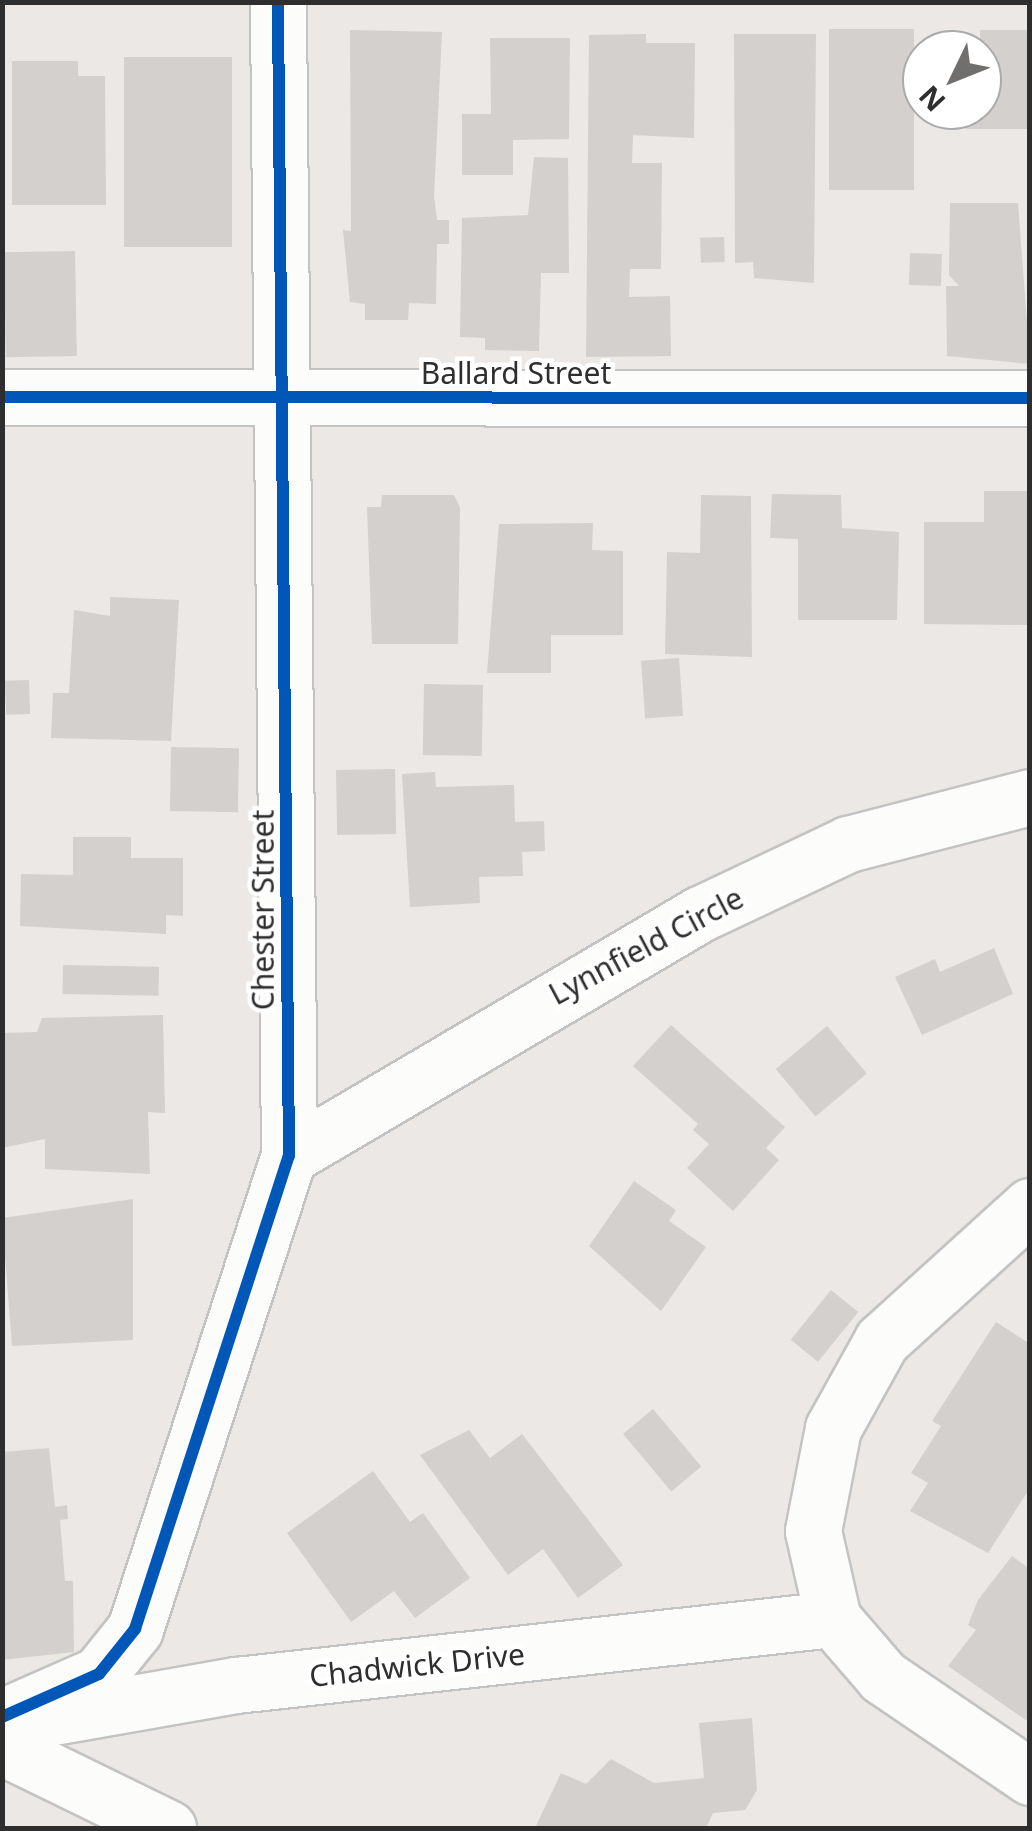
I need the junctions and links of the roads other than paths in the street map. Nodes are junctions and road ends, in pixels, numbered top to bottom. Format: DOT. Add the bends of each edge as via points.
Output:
graph roads {
  1 [pos="278,2"];
  2 [pos="2,397"];
  3 [pos="286,398"];
  4 [pos="1030,398"];
  5 [pos="1030,796"];
  6 [pos="288,1156"];
  7 [pos="1030,1206"];
  8 [pos="833,1619"];
  9 [pos="2,1717"];
  10 [pos="2,1726"];
  11 [pos="2,1747"];
  12 [pos="1030,1776"];
  13 [pos="168,1828"];
  1 -- 3 [label="street, Chester Street"];
  2 -- 3 [label="street, Ballard Street"];
  3 -- 4 [label="street, Ballard Street"];
  3 -- 6 [label="street, Chester Street"];
  5 -- 6 [label="street, Lynnfield Circle" via="848,844 700,914"];
  6 -- 9 [label="street, Chester Street" via="135,1629 99,1674"];
  7 -- 8 [label="street" via="882,1340 833,1428 814,1531"];
  8 -- 10 [label="street, Chadwick Drive" via="236,1684"];
  8 -- 12 [label="street" via="883,1677"];
  11 -- 13 [label="street"];
}
